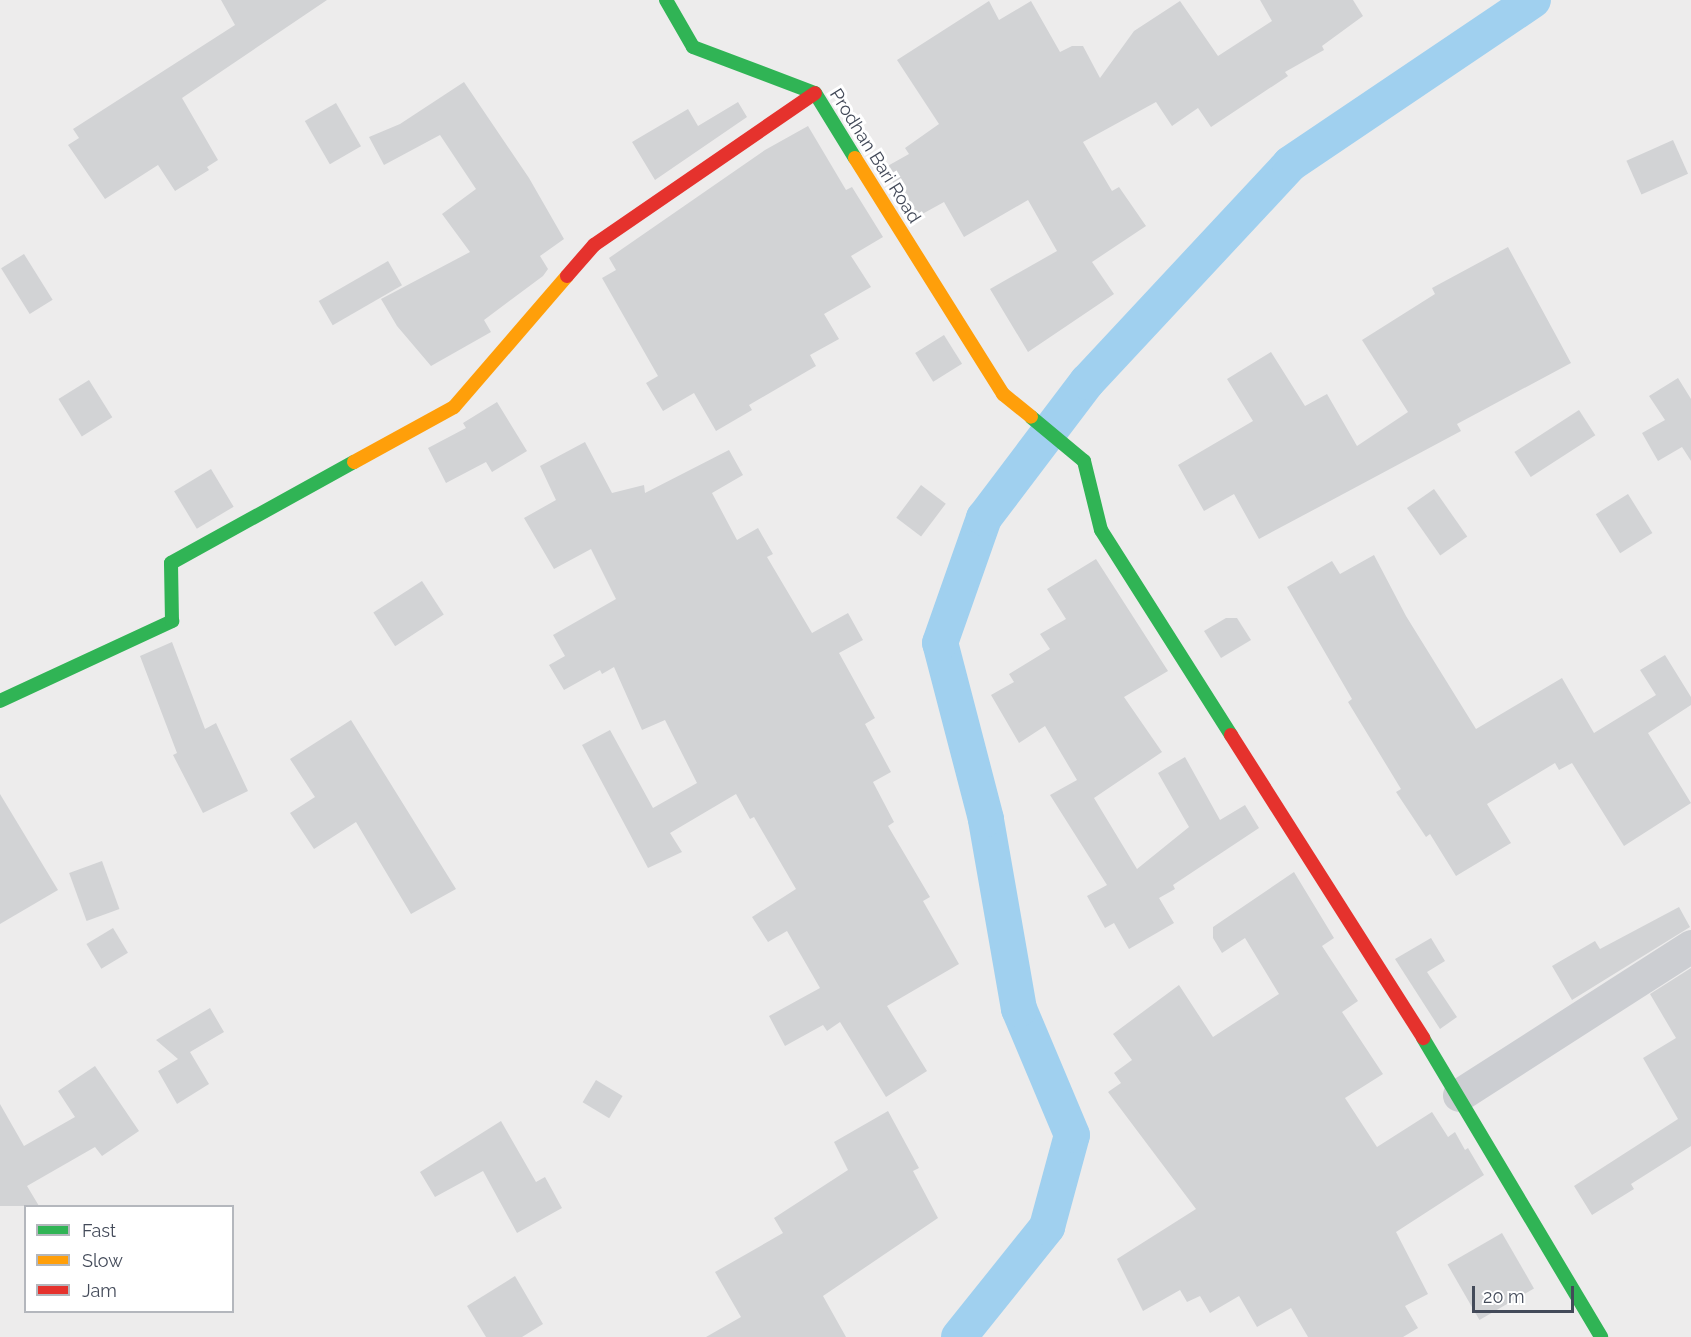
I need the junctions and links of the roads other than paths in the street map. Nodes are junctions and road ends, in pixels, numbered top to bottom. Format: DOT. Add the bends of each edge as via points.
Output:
graph roads {
  1 [pos="666,0"];
  2 [pos="814,93"];
  3 [pos="0,701"];
  4 [pos="1691,946"];
  5 [pos="1459,1095"];
  6 [pos="1601,1337"];
  1 -- 2 [label="street, Prodhan Bari Road" via="693,47"];
  2 -- 3 [label="street" via="594,245 454,407 171,563 172,621"];
  2 -- 5 [label="street, Prodhan Bari Road" via="1003,394 1084,461 1101,530"];
  4 -- 5 [label="street"];
  5 -- 6 [label="street"];
}
